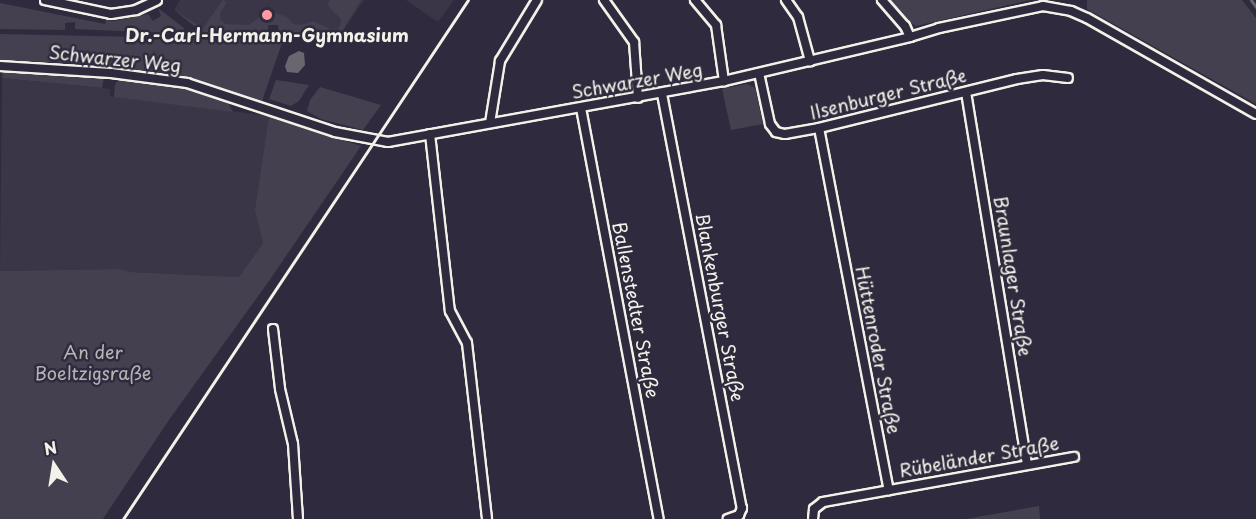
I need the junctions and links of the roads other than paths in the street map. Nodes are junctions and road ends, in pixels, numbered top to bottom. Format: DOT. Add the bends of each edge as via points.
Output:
graph roads {
  1 [pos="45,0"];
  2 [pos="157,0"];
  3 [pos="537,0"];
  4 [pos="604,0"];
  5 [pos="695,0"];
  6 [pos="786,0"];
  7 [pos="882,0"];
  8 [pos="910,37"];
  9 [pos="810,61"];
  10 [pos="0,66"];
  11 [pos="759,73"];
  12 [pos="1068,78"];
  13 [pos="724,81"];
  14 [pos="966,92"];
  15 [pos="662,94"];
  16 [pos="638,98"];
  17 [pos="581,108"];
  18 [pos="1256,114"];
  19 [pos="490,123"];
  20 [pos="819,129"];
  21 [pos="430,134"];
  22 [pos="273,329"];
  23 [pos="1074,457"];
  24 [pos="1027,464"];
  25 [pos="889,490"];
  26 [pos="298,519"];
  27 [pos="487,519"];
  28 [pos="659,519"];
  29 [pos="728,519"];
  30 [pos="813,519"];
  1 -- 2 [label="street" via="111,14 136,10"];
  3 -- 19 [label="street" via="500,61"];
  4 -- 16 [label="street" via="634,42"];
  5 -- 13 [label="street" via="716,26"];
  6 -- 9 [label="street" via="798,17"];
  7 -- 8 [label="street"];
  8 -- 9 [label="street, Schwarzer Weg"];
  8 -- 18 [label="street, Schwarzer Weg" via="1027,8 1060,9 1128,39"];
  9 -- 11 [label="street, Schwarzer Weg"];
  10 -- 21 [label="street, Schwarzer Weg" via="111,73 187,83 335,132 375,141"];
  11 -- 13 [label="street, Schwarzer Weg"];
  11 -- 20 [label="street, Ilsenburger Straße" via="770,124 776,132"];
  12 -- 14 [label="street, Ilsenburger Straße" via="1043,75"];
  13 -- 15 [label="street, Schwarzer Weg"];
  14 -- 20 [label="street, Ilsenburger Straße"];
  14 -- 24 [label="street, Braunlager Straße"];
  15 -- 16 [label="street, Schwarzer Weg"];
  15 -- 29 [label="street, Blankenburger Straße" via="742,507 739,516"];
  16 -- 17 [label="street, Schwarzer Weg"];
  17 -- 19 [label="street, Schwarzer Weg"];
  17 -- 28 [label="street, Ballenstedter Straße"];
  19 -- 21 [label="street, Schwarzer Weg"];
  20 -- 25 [label="street, Hüttenroder Straße"];
  21 -- 27 [label="street" via="450,311 467,343"];
  22 -- 26 [label="street" via="280,389 293,444"];
  23 -- 24 [label="street, Rübeländer Straße"];
  24 -- 25 [label="street, Rübeländer Straße"];
  25 -- 30 [label="street" via="823,502 814,508"];
}
